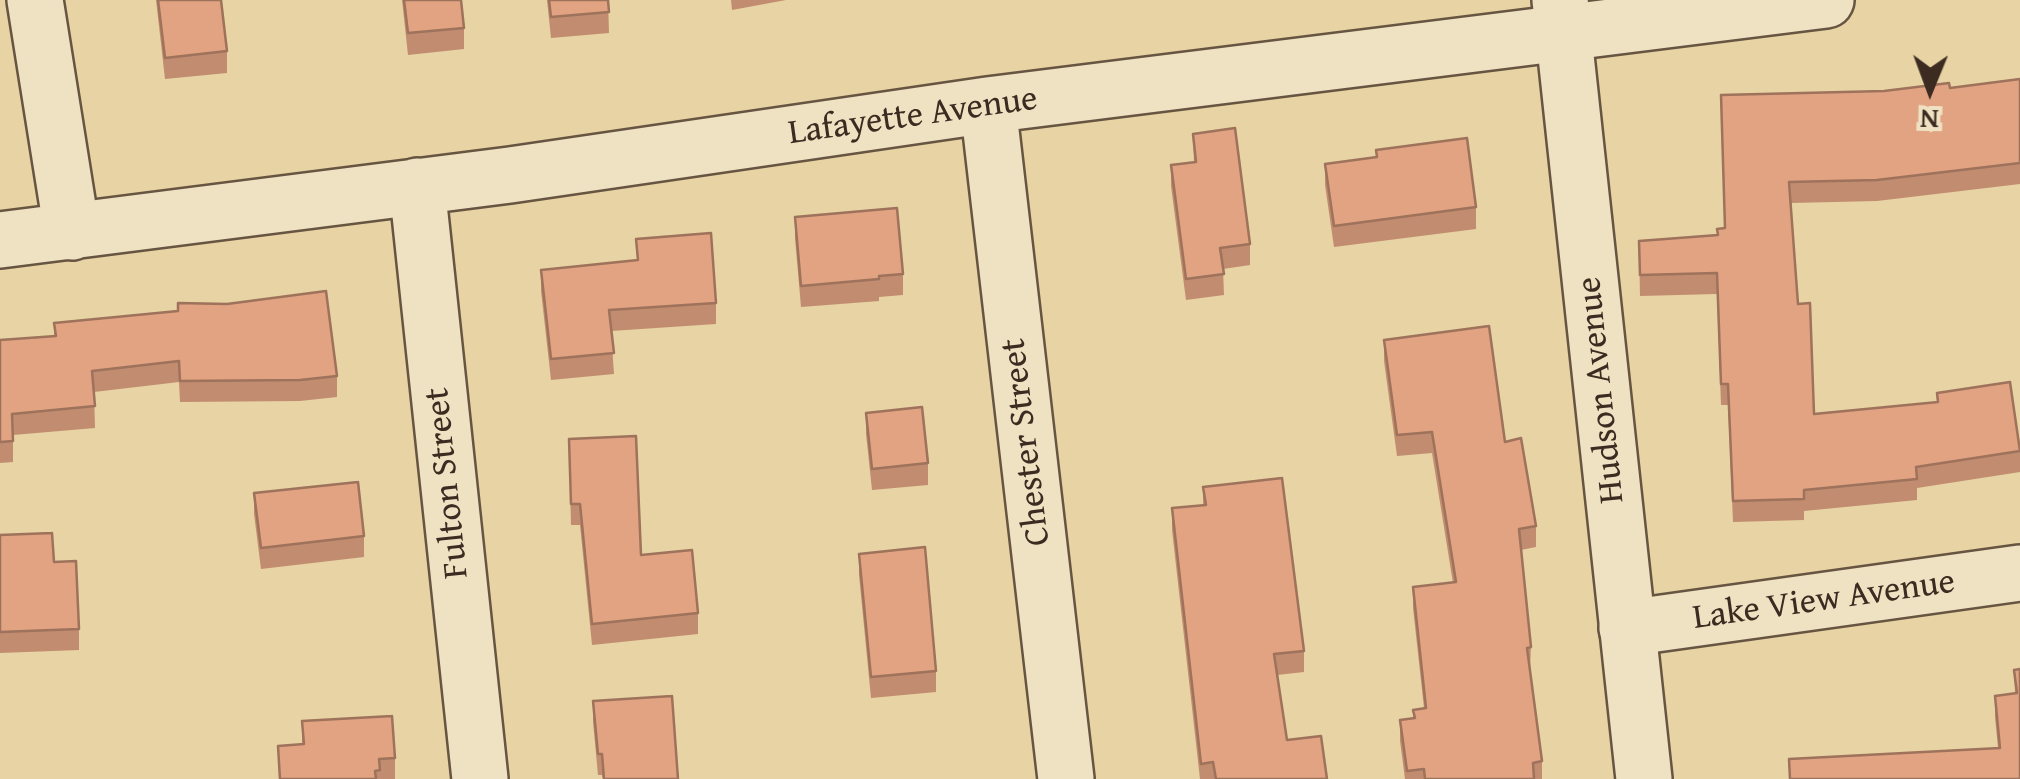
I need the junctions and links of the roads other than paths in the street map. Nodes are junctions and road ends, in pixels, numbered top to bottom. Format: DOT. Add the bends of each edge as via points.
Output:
graph roads {
  1 [pos="35,0"];
  2 [pos="1826,0"];
  3 [pos="1563,17"];
  4 [pos="988,106"];
  5 [pos="417,186"];
  6 [pos="72,232"];
  7 [pos="0,240"];
  8 [pos="2020,573"];
  9 [pos="1627,628"];
  10 [pos="480,779"];
  11 [pos="1066,779"];
  12 [pos="1644,779"];
  1 -- 6 [label="street"];
  2 -- 3 [label="street, Lafayette Avenue"];
  3 -- 4 [label="street, Lafayette Avenue"];
  3 -- 9 [label="street, Hudson Avenue"];
  4 -- 5 [label="street, Lafayette Avenue"];
  4 -- 11 [label="street, Chester Street"];
  5 -- 6 [label="street, Lafayette Avenue"];
  5 -- 10 [label="street, Fulton Street"];
  6 -- 7 [label="street, Lafayette Avenue"];
  8 -- 9 [label="street, Lake View Avenue"];
  9 -- 12 [label="street, Hudson Avenue"];
}
